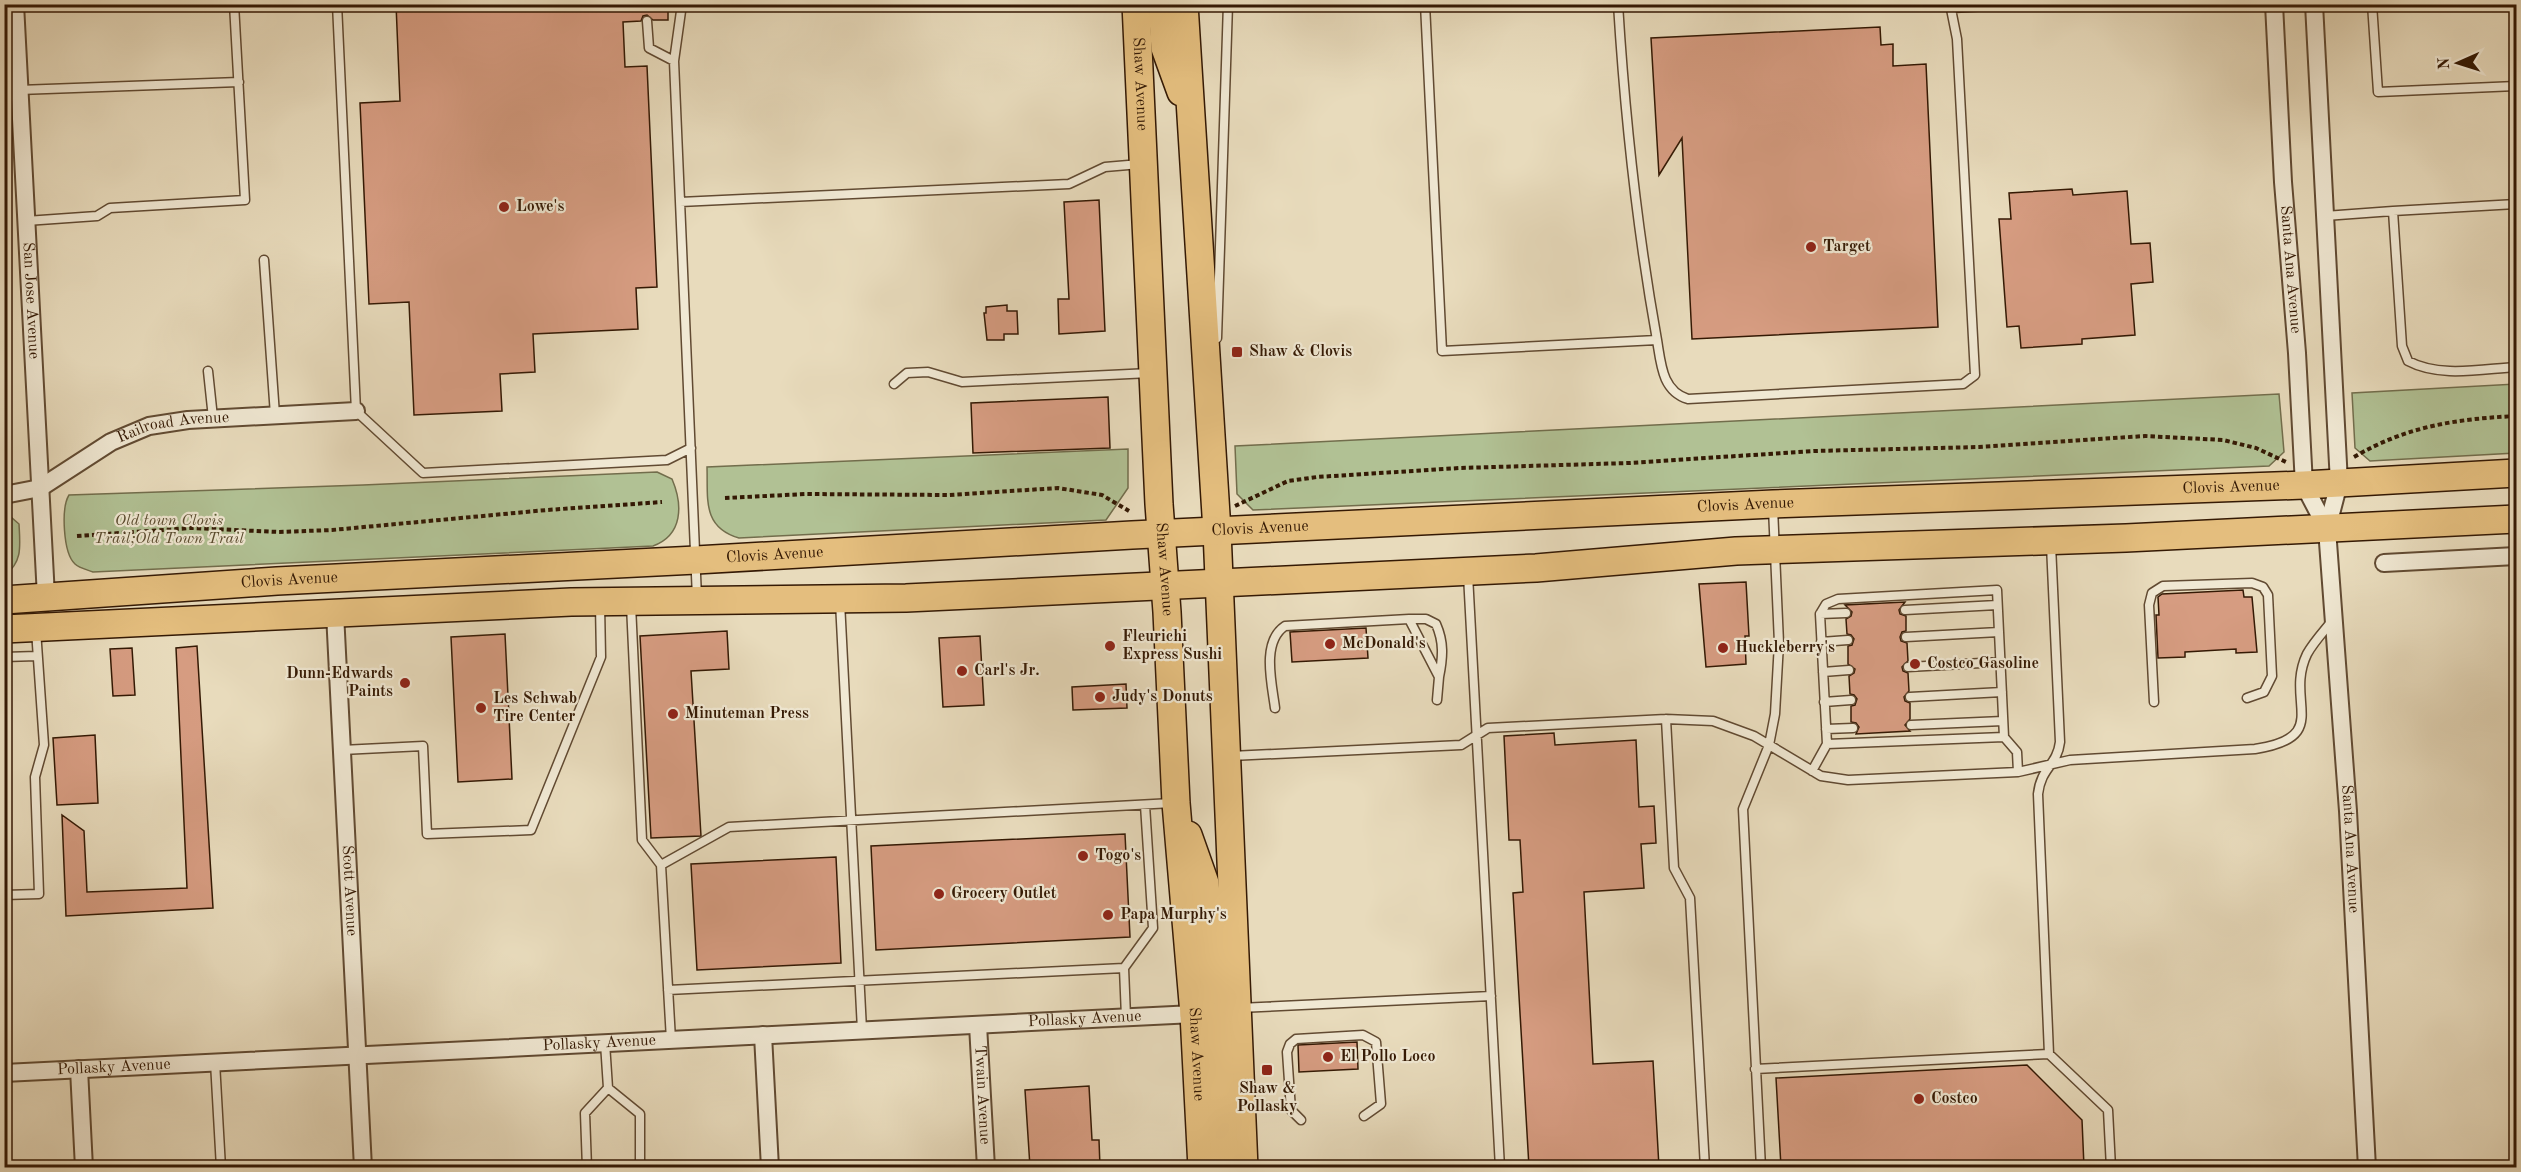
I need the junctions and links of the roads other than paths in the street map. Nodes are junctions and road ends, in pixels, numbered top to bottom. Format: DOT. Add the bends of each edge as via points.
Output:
graph roads {
  1 [pos="15,4"];
  2 [pos="234,4"];
  3 [pos="337,4"];
  4 [pos="682,4"];
  5 [pos="1136,4"];
  6 [pos="1162,4"];
  7 [pos="1184,4"];
  8 [pos="1228,4"];
  9 [pos="1425,4"];
  10 [pos="1618,4"];
  11 [pos="2022,4"];
  12 [pos="2274,4"];
  13 [pos="2314,4"];
  14 [pos="2372,4"];
  15 [pos="1951,6"];
  16 [pos="647,21"];
  17 [pos="674,61"];
  18 [pos="239,81"];
  19 [pos="2517,86"];
  20 [pos="19,90"];
  21 [pos="1191,122"];
  22 [pos="1144,164"];
  23 [pos="680,202"];
  24 [pos="2517,204"];
  25 [pos="2393,211"];
  26 [pos="2325,216"];
  27 [pos="26,221"];
  28 [pos="264,260"];
  29 [pos="1657,340"];
  30 [pos="1217,344"];
  31 [pos="1216,367"];
  32 [pos="2517,367"];
  33 [pos="208,371"];
  34 [pos="1154,373"];
  35 [pos="894,384"];
  36 [pos="356,411"];
  37 [pos="275,415"];
  38 [pos="213,418"];
  39 [pos="691,448"];
  40 [pos="1213,461"];
  41 [pos="2338,471"];
  42 [pos="2303,473"];
  43 [pos="2517,473"];
  44 [pos="40,488"];
  45 [pos="4,495"];
  46 [pos="1773,504"];
  47 [pos="1217,519"];
  48 [pos="2517,519"];
  49 [pos="1160,522"];
  50 [pos="2327,529"];
  51 [pos="2051,540"];
  52 [pos="1774,549"];
  53 [pos="2517,556"];
  54 [pos="696,560"];
  55 [pos="2384,562"];
  56 [pos="557,567"];
  57 [pos="1468,571"];
  58 [pos="277,581"];
  59 [pos="1219,582"];
  60 [pos="1165,585"];
  61 [pos="46,597"];
  62 [pos="840,599"];
  63 [pos="4,600"];
  64 [pos="631,601"];
  65 [pos="698,601"];
  66 [pos="599,602"];
  67 [pos="1997,605"];
  68 [pos="1905,610"];
  69 [pos="335,613"];
  70 [pos="1846,613"];
  71 [pos="4,614"];
  72 [pos="1820,614"];
  73 [pos="1409,620"];
  74 [pos="2333,620"];
  75 [pos="47,627"];
  76 [pos="4,629"];
  77 [pos="1998,632"];
  78 [pos="1906,637"];
  79 [pos="1848,640"];
  80 [pos="1821,642"];
  81 [pos="37,656"];
  82 [pos="4,657"];
  83 [pos="2000,662"];
  84 [pos="1908,667"];
  85 [pos="1849,670"];
  86 [pos="1823,672"];
  87 [pos="1439,677"];
  88 [pos="2002,692"];
  89 [pos="1910,697"];
  90 [pos="2247,698"];
  91 [pos="1437,700"];
  92 [pos="1851,700"];
  93 [pos="1824,702"];
  94 [pos="2154,702"];
  95 [pos="1275,708"];
  96 [pos="1666,719"];
  97 [pos="2003,721"];
  98 [pos="1911,725"];
  99 [pos="1852,728"];
  100 [pos="1826,729"];
  101 [pos="1477,735"];
  102 [pos="2004,737"];
  103 [pos="1827,744"];
  104 [pos="1769,745"];
  105 [pos="342,750"];
  106 [pos="1227,756"];
  107 [pos="2052,764"];
  108 [pos="1812,771"];
  109 [pos="2018,772"];
  110 [pos="1176,803"];
  111 [pos="1145,805"];
  112 [pos="851,820"];
  113 [pos="661,865"];
  114 [pos="4,895"];
  115 [pos="1124,968"];
  116 [pos="859,980"];
  117 [pos="668,990"];
  118 [pos="1491,996"];
  119 [pos="1236,1009"];
  120 [pos="1194,1014"];
  121 [pos="1126,1017"];
  122 [pos="978,1024"];
  123 [pos="862,1030"];
  124 [pos="763,1035"];
  125 [pos="671,1040"];
  126 [pos="605,1043"];
  127 [pos="2049,1054"];
  128 [pos="357,1055"];
  129 [pos="215,1062"];
  130 [pos="1755,1068"];
  131 [pos="79,1069"];
  132 [pos="4,1073"];
  133 [pos="608,1088"];
  134 [pos="1364,1116"];
  135 [pos="1301,1120"];
  136 [pos="84,1167"];
  137 [pos="221,1167"];
  138 [pos="363,1167"];
  139 [pos="587,1167"];
  140 [pos="640,1167"];
  141 [pos="770,1167"];
  142 [pos="987,1167"];
  143 [pos="1202,1167"];
  144 [pos="1225,1167"];
  145 [pos="1244,1167"];
  146 [pos="1500,1167"];
  147 [pos="1705,1167"];
  148 [pos="1761,1167"];
  149 [pos="2111,1167"];
  150 [pos="2367,1167"];
  1 -- 20 [label="street, San Jose Avenue"];
  2 -- 18 [label="lane"];
  3 -- 36 [label="lane"];
  4 -- 17 [label="lane"];
  5 -- 22 [label="main road, Shaw Avenue"];
  6 -- 21 [label="main road" via="1165,48"];
  7 -- 21 [label="main road"];
  8 -- 30 [label="lane"];
  9 -- 29 [label="lane" via="1442,351"];
  10 -- 29 [label="lane" via="1628,143"];
  11 -- 15 [label="lane"];
  12 -- 42 [label="street, Santa Ana Avenue"];
  13 -- 26 [label="street, Santa Ana Avenue"];
  14 -- 19 [label="lane" via="2378,92"];
  15 -- 29 [label="lane" via="1957,39 1975,375 1964,384 1688,399 1668,385"];
  16 -- 17 [label="lane" via="649,48"];
  17 -- 23 [label="lane"];
  18 -- 20 [label="lane"];
  18 -- 27 [label="lane" via="245,200 110,208 97,216"];
  20 -- 27 [label="street, San Jose Avenue"];
  21 -- 40 [label="main road"];
  22 -- 23 [label="lane" via="1105,167 1069,184"];
  22 -- 34 [label="main road, Shaw Avenue"];
  23 -- 39 [label="lane"];
  24 -- 25 [label="lane"];
  25 -- 26 [label="lane"];
  25 -- 32 [label="lane" via="2402,346 2408,361 2436,371"];
  26 -- 41 [label="street, Santa Ana Avenue"];
  27 -- 44 [label="street, San Jose Avenue"];
  28 -- 37 [label="lane"];
  31 -- 40 [label="lane"];
  33 -- 38 [label="lane"];
  34 -- 35 [label="lane" via="962,382 928,372 907,373"];
  34 -- 49 [label="main road, Shaw Avenue"];
  36 -- 37 [label="street, Railroad Avenue"];
  36 -- 39 [label="lane" via="423,473 667,460"];
  37 -- 38 [label="street, Railroad Avenue"];
  38 -- 44 [label="street, Railroad Avenue" via="169,422 130,432"];
  39 -- 54 [label="lane"];
  40 -- 47 [label="main road"];
  41 -- 42 [label="main road, Clovis Avenue"];
  41 -- 43 [label="main road, Clovis Avenue"];
  41 -- 50 [label="street, Santa Ana Avenue"];
  42 -- 46 [label="main road, Clovis Avenue"];
  42 -- 50 [label="street, Santa Ana Avenue"];
  44 -- 45 [label="street, Railroad Avenue"];
  44 -- 61 [label="street, San Jose Avenue"];
  46 -- 47 [label="main road, Clovis Avenue"];
  46 -- 52 [label="lane"];
  47 -- 49 [label="main road, Clovis Avenue"];
  47 -- 59 [label="main road"];
  48 -- 50 [label="main road, Clovis Avenue"];
  49 -- 54 [label="main road, Clovis Avenue"];
  49 -- 60 [label="main road, Shaw Avenue"];
  50 -- 51 [label="main road, Clovis Avenue"];
  50 -- 74 [label="street, Santa Ana Avenue"];
  51 -- 52 [label="main road, Clovis Avenue"];
  51 -- 107 [label="lane" via="2060,741"];
  52 -- 57 [label="main road, Clovis Avenue"];
  52 -- 104 [label="lane" via="1779,643"];
  53 -- 55 [label="street"];
  54 -- 56 [label="main road, Clovis Avenue"];
  54 -- 65 [label="lane"];
  56 -- 58 [label="main road, Clovis Avenue"];
  56 -- 69 [label="main road" via="452,592 353,597"];
  57 -- 59 [label="main road, Clovis Avenue"];
  57 -- 101 [label="lane"];
  58 -- 61 [label="main road, Clovis Avenue"];
  58 -- 75 [label="main road" via="154,604 70,610"];
  59 -- 60 [label="main road, Clovis Avenue"];
  59 -- 106 [label="main road"];
  60 -- 62 [label="main road, Clovis Avenue"];
  60 -- 110 [label="main road, Shaw Avenue"];
  61 -- 63 [label="main road, Clovis Avenue"];
  61 -- 71 [label="main road" via="40,606 25,613"];
  62 -- 65 [label="main road, Clovis Avenue"];
  62 -- 112 [label="lane"];
  64 -- 65 [label="main road, Clovis Avenue"];
  64 -- 66 [label="main road, Clovis Avenue"];
  64 -- 113 [label="lane" via="642,840"];
  66 -- 69 [label="main road, Clovis Avenue"];
  66 -- 105 [label="lane" via="601,657 531,830 427,834 423,746"];
  67 -- 68 [label="lane"];
  67 -- 72 [label="lane" via="1997,590 1838,599 1826,604"];
  67 -- 77 [label="lane"];
  69 -- 75 [label="main road, Clovis Avenue"];
  69 -- 105 [label="street, Scott Avenue"];
  70 -- 72 [label="lane"];
  72 -- 80 [label="lane"];
  73 -- 87 [label="lane"];
  73 -- 87 [label="lane" via="1426,619 1436,624 1443,654"];
  73 -- 95 [label="lane" via="1285,626 1270,646"];
  74 -- 107 [label="lane" via="2307,654 2300,679 2302,720 2296,735 2283,743"];
  74 -- 150 [label="street, Santa Ana Avenue" via="2348,811"];
  75 -- 76 [label="main road, Clovis Avenue"];
  75 -- 81 [label="lane"];
  77 -- 78 [label="lane"];
  77 -- 83 [label="lane"];
  79 -- 80 [label="lane"];
  80 -- 86 [label="lane"];
  81 -- 82 [label="lane"];
  81 -- 114 [label="lane" via="44,745 34,777 39,894"];
  83 -- 84 [label="lane"];
  83 -- 88 [label="lane"];
  85 -- 86 [label="lane"];
  86 -- 93 [label="lane"];
  87 -- 91 [label="lane"];
  88 -- 89 [label="lane"];
  88 -- 97 [label="lane"];
  90 -- 94 [label="lane" via="2264,692 2272,676 2268,595 2263,587 2252,583 2163,586 2152,593 2149,605"];
  92 -- 93 [label="lane"];
  93 -- 100 [label="lane"];
  96 -- 101 [label="lane" via="1488,728"];
  96 -- 104 [label="lane" via="1713,721 1744,731"];
  96 -- 147 [label="lane" via="1674,868 1690,898"];
  97 -- 98 [label="lane"];
  97 -- 102 [label="lane"];
  99 -- 100 [label="lane"];
  100 -- 103 [label="lane"];
  101 -- 106 [label="lane" via="1461,745"];
  101 -- 118 [label="lane"];
  102 -- 103 [label="lane"];
  102 -- 109 [label="lane" via="2017,752"];
  103 -- 108 [label="lane"];
  104 -- 108 [label="lane"];
  104 -- 130 [label="lane" via="1743,809"];
  105 -- 128 [label="street, Scott Avenue"];
  106 -- 119 [label="main road"];
  107 -- 109 [label="lane"];
  107 -- 127 [label="lane" via="2042,775 2038,794"];
  108 -- 109 [label="lane" via="1848,780"];
  110 -- 111 [label="lane"];
  110 -- 119 [label="main road" via="1205,883 1215,993 1219,1003"];
  110 -- 120 [label="main road, Shaw Avenue"];
  111 -- 112 [label="lane"];
  111 -- 115 [label="lane" via="1153,928"];
  112 -- 113 [label="lane" via="729,827"];
  112 -- 116 [label="lane"];
  113 -- 117 [label="lane"];
  115 -- 116 [label="lane"];
  115 -- 121 [label="lane"];
  116 -- 117 [label="lane"];
  116 -- 123 [label="lane"];
  117 -- 125 [label="lane"];
  118 -- 119 [label="lane"];
  118 -- 146 [label="lane"];
  119 -- 145 [label="main road"];
  120 -- 121 [label="street, Pollasky Avenue"];
  120 -- 143 [label="main road, Shaw Avenue"];
  120 -- 144 [label="main road" via="1209,1016 1217,1025"];
  121 -- 122 [label="street, Pollasky Avenue"];
  122 -- 123 [label="street, Pollasky Avenue"];
  122 -- 142 [label="street, Twain Avenue"];
  123 -- 124 [label="street, Pollasky Avenue"];
  124 -- 125 [label="street, Pollasky Avenue"];
  124 -- 141 [label="street"];
  125 -- 126 [label="street, Pollasky Avenue"];
  126 -- 128 [label="street, Pollasky Avenue"];
  126 -- 133 [label="lane"];
  127 -- 130 [label="lane"];
  127 -- 149 [label="lane" via="2108,1110"];
  128 -- 129 [label="street, Pollasky Avenue"];
  128 -- 138 [label="street, Scott Avenue"];
  129 -- 131 [label="street, Pollasky Avenue"];
  129 -- 137 [label="lane"];
  130 -- 148 [label="lane"];
  131 -- 132 [label="street, Pollasky Avenue"];
  131 -- 136 [label="street"];
  133 -- 139 [label="lane" via="585,1113"];
  133 -- 140 [label="lane" via="640,1114"];
  134 -- 135 [label="lane" via="1381,1104 1376,1042 1363,1035 1296,1039 1287,1052 1291,1110"];
}
